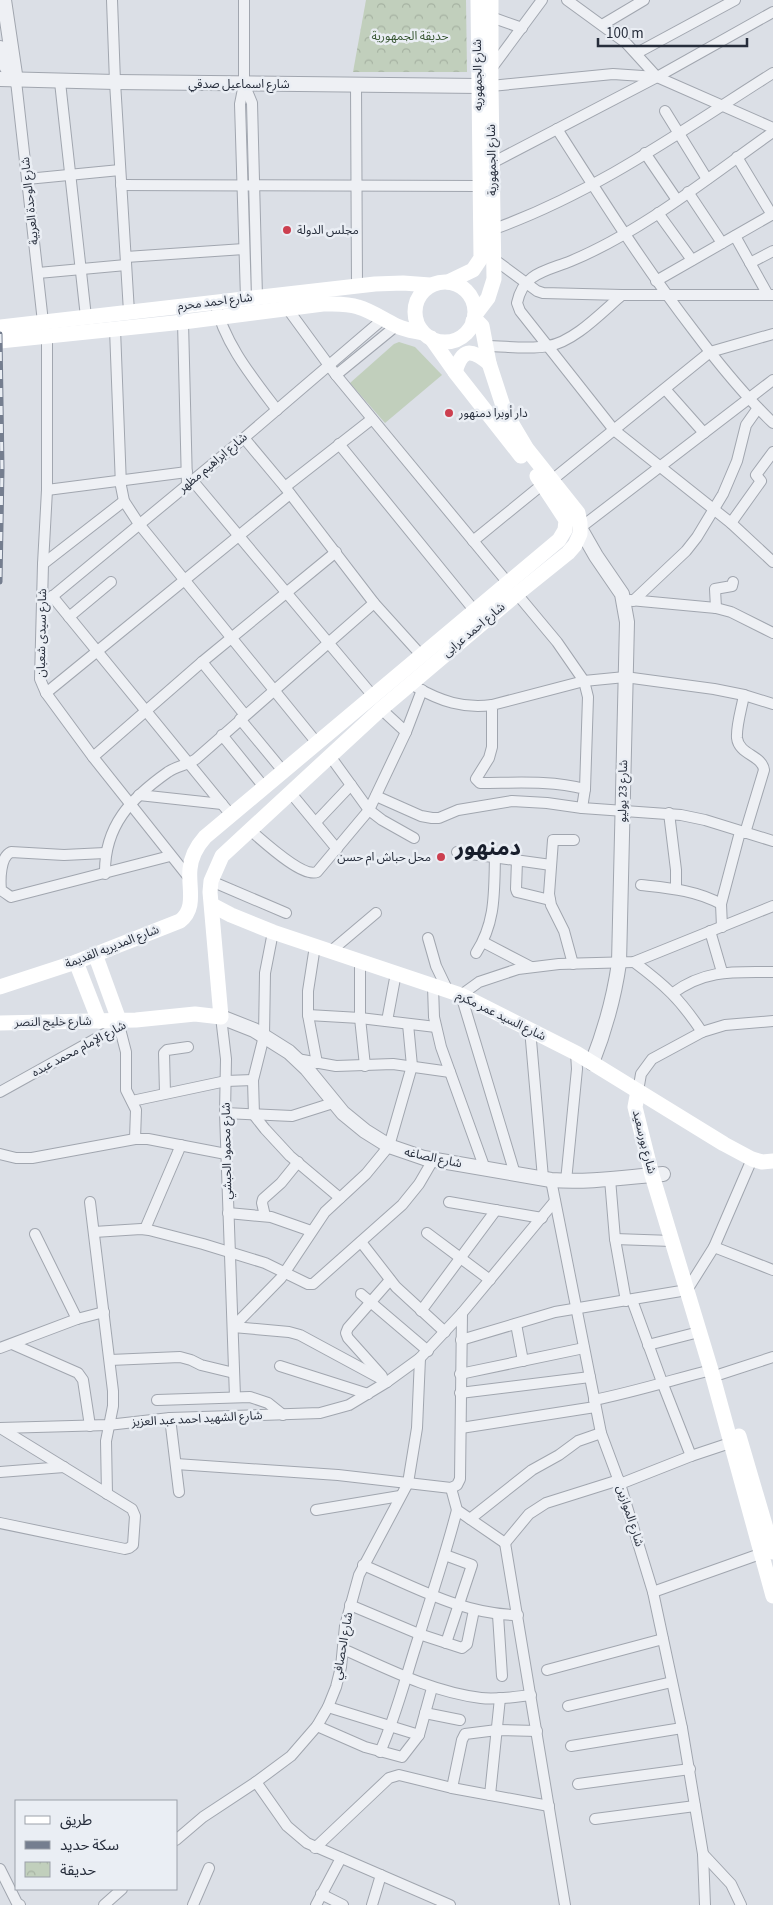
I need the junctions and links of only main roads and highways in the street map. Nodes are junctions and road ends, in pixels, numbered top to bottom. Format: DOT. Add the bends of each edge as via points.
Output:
graph roads {
  1 [pos="478,0"];
  2 [pos="491,0"];
  3 [pos="485,86"];
  4 [pos="448,282"];
  5 [pos="430,285"];
  6 [pos="474,318"];
  7 [pos="0,327"];
  8 [pos="45,329"];
  9 [pos="427,335"];
  10 [pos="0,341"];
  11 [pos="489,363"];
  12 [pos="455,372"];
  13 [pos="547,482"];
  14 [pos="512,588"];
  15 [pos="205,837"];
  16 [pos="222,856"];
  17 [pos="190,879"];
  18 [pos="212,905"];
  19 [pos="95,954"];
  20 [pos="76,962"];
  21 [pos="0,987"];
  22 [pos="221,1017"];
  23 [pos="136,1020"];
  24 [pos="99,1021"];
  25 [pos="0,1023"];
  26 [pos="119,1023"];
  27 [pos="638,1091"];
  28 [pos="773,1161"];
  29 [pos="658,1174"];
  30 [pos="690,1285"];
  31 [pos="716,1372"];
  32 [pos="767,1553"];
  33 [pos="773,1596"];
  1 -- 3 [label="main road, شارع الجمهوريه"];
  2 -- 3 [label="main road, شارع الجمهورية" via="491,69"];
  3 -- 4 [label="main road, شارع الجمهوريه" via="480,186 481,253 472,270"];
  3 -- 6 [label="main road, شارع الجمهورية" via="492,163 494,279 491,292"];
  4 -- 5 [label="main road"];
  4 -- 6 [label="main road" via="468,293"];
  5 -- 8 [label="main road, شارع احمد محرم" via="403,282 215,302 86,317"];
  5 -- 9 [label="main road" via="418,298 415,307 415,316"];
  6 -- 9 [label="main road" via="469,329 456,340 448,342"];
  6 -- 11 [label="main road, شارع احمد عرابى" via="482,326"];
  7 -- 8 [label="main road, شارع احمد محرم"];
  8 -- 9 [label="main road, شارع احمد محرم" via="115,329 345,304 370,311 385,324"];
  8 -- 10 [label="main road, شارع احمد محرم"];
  9 -- 12 [label="main road, شارع احمد عرابى"];
  11 -- 12 [label="main road" via="475,353 466,353 460,358"];
  11 -- 13 [label="main road, شارع احمد عرابى" via="502,405"];
  12 -- 13 [label="main road, شارع احمد عرابى"];
  13 -- 14 [label="main road, شارع احمد عرابى" via="566,520 565,530 554,546"];
  13 -- 14 [label="main road, شارع احمد عرابى" via="575,508 580,528 578,540 568,553"];
  14 -- 15 [label="main road, شارع احمد عرابى" via="474,610 264,787 227,810"];
  14 -- 16 [label="main road, شارع احمد عرابى" via="416,687 381,709"];
  15 -- 16 [label="main road"];
  15 -- 17 [label="main road, شارع احمد عرابى" via="192,858"];
  16 -- 18 [label="main road, شارع احمد عرابى" via="211,880"];
  17 -- 19 [label="main road, شارع المديريه القديمة" via="191,903 180,921"];
  18 -- 22 [label="main road, شارع محمود الحبشي"];
  18 -- 27 [label="main road, شارع السيد عمر مكرم" via="273,932 454,993 576,1053"];
  19 -- 20 [label="main road, شارع المديريه القديمة"];
  19 -- 26 [label="main road"];
  20 -- 21 [label="main road, شارع المديريه القديمة"];
  20 -- 24 [label="main road"];
  22 -- 23 [label="main road, شارع الإمام محمد عبده" via="182,1014"];
  23 -- 26 [label="main road, شارع خليج النصر"];
  24 -- 25 [label="main road, شارع خليج النصر"];
  24 -- 26 [label="main road, شارع خليج النصر"];
  27 -- 28 [label="main road, شارع السيد عمر مكرم" via="752,1159"];
  27 -- 29 [label="main road, شارع بورسعيد" via="645,1106"];
  29 -- 30 [label="main road, شارع بورسعيد"];
  29 -- 30 [label="main road, شارع بورسعيد" via="672,1241"];
  30 -- 31 [label="main road, شارع بورسعيد" via="699,1332"];
  30 -- 31 [label="main road, شارع بورسعيد" via="713,1341"];
  31 -- 32 [label="main road, شارع بورسعيد"];
  31 -- 32 [label="main road, شارع بورسعيد" via="730,1443"];
  32 -- 33 [label="main road, شارع بورسعيد"];
}
